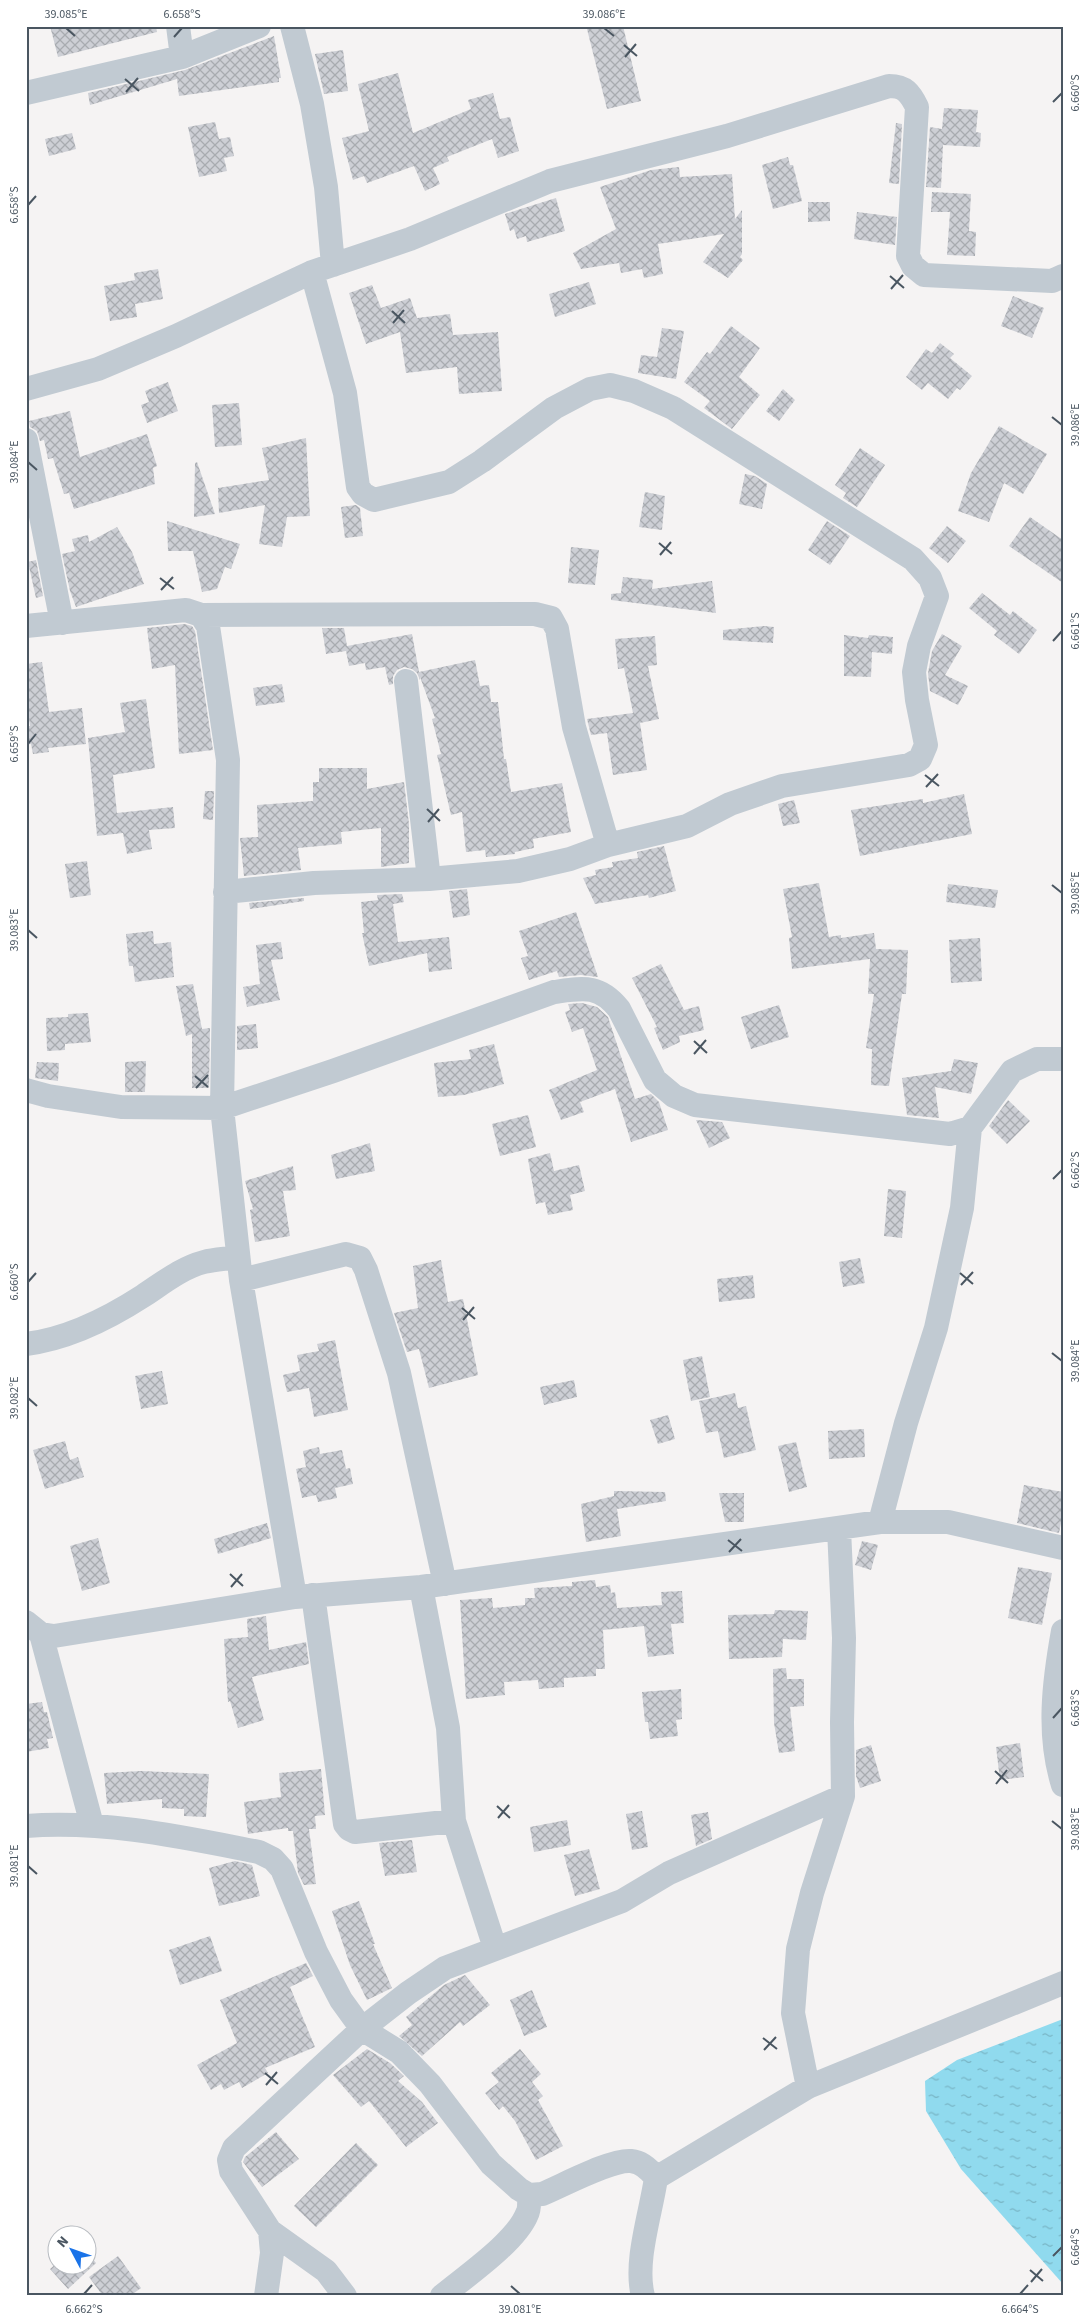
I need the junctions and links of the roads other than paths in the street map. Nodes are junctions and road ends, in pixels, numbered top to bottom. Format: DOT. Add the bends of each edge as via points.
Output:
graph roads {
  1 [pos="178,26"];
  2 [pos="259,26"];
  3 [pos="292,26"];
  4 [pos="182,57"];
  5 [pos="26,93"];
  6 [pos="323,269"];
  7 [pos="1063,276"];
  8 [pos="26,389"];
  9 [pos="26,440"];
  10 [pos="201,615"];
  11 [pos="62,623"];
  12 [pos="26,626"];
  13 [pos="406,681"];
  14 [pos="608,845"];
  15 [pos="429,879"];
  16 [pos="225,892"];
  17 [pos="1063,1059"];
  18 [pos="26,1090"];
  19 [pos="222,1108"];
  20 [pos="970,1128"];
  21 [pos="240,1269"];
  22 [pos="26,1344"];
  23 [pos="880,1522"];
  24 [pos="839,1529"];
  25 [pos="1063,1548"];
  26 [pos="445,1584"];
  27 [pos="421,1587"];
  28 [pos="304,1596"];
  29 [pos="33,1628"];
  30 [pos="1063,1631"];
  31 [pos="1063,1785"];
  32 [pos="843,1796"];
  33 [pos="454,1821"];
  34 [pos="92,1825"];
  35 [pos="26,1826"];
  36 [pos="495,1948"];
  37 [pos="1063,1983"];
  38 [pos="362,2029"];
  39 [pos="808,2087"];
  40 [pos="656,2178"];
  41 [pos="529,2195"];
  42 [pos="270,2231"];
  43 [pos="266,2296"];
  44 [pos="345,2296"];
  45 [pos="442,2296"];
  46 [pos="643,2296"];
  1 -- 4 [label="street"];
  2 -- 4 [label="street"];
  3 -- 6 [label="street" via="312,104 326,187"];
  4 -- 5 [label="street"];
  6 -- 7 [label="street" via="410,239 550,181 727,136 889,86 899,86 910,93 917,107 908,256 913,266 924,275 1052,282"];
  6 -- 8 [label="street" via="98,369"];
  6 -- 14 [label="street" via="358,487 374,500 449,482 554,408 590,389 610,385 634,391 672,408 913,559 930,578 937,596 919,646 914,672 926,745 920,759 909,765 782,786 730,804 687,826"];
  9 -- 11 [label="street"];
  10 -- 11 [label="street" via="186,610"];
  10 -- 14 [label="street" via="535,614 551,618 557,628 574,727"];
  10 -- 16 [label="street" via="208,626 228,760"];
  11 -- 12 [label="street"];
  13 -- 15 [label="street"];
  14 -- 15 [label="street" via="570,859 518,871"];
  15 -- 16 [label="street" via="314,883"];
  16 -- 19 [label="street"];
  17 -- 20 [label="street" via="1037,1060 1012,1070"];
  18 -- 19 [label="street" via="121,1108"];
  19 -- 20 [label="street" via="554,992 588,989 605,994 619,1009 655,1080 674,1096 695,1105 950,1134"];
  19 -- 21 [label="street"];
  20 -- 23 [label="street" via="962,1208 936,1328"];
  21 -- 22 [label="street" via="204,1262 176,1274 115,1314 70,1333"];
  21 -- 26 [label="street" via="346,1254 360,1258 399,1373"];
  21 -- 28 [label="street"];
  23 -- 24 [label="street"];
  23 -- 25 [label="street" via="948,1522"];
  24 -- 26 [label="street"];
  24 -- 32 [label="street" via="844,1638"];
  26 -- 27 [label="street"];
  27 -- 28 [label="street"];
  27 -- 33 [label="street" via="448,1728"];
  28 -- 29 [label="street" via="54,1636"];
  28 -- 33 [label="street" via="348,1829 355,1832"];
  29 -- 34 [label="street"];
  30 -- 31 [label="street" via="1055,1676 1053,1727"];
  32 -- 36 [label="street" via="669,1873 622,1901"];
  32 -- 39 [label="street" via="798,1949 793,2013"];
  33 -- 36 [label="street"];
  34 -- 35 [label="street"];
  34 -- 38 [label="street" via="167,1834 259,1852 273,1858 282,1869 316,1952 341,2000"];
  36 -- 38 [label="street" via="445,1968"];
  37 -- 39 [label="street"];
  38 -- 41 [label="street" via="400,2052 430,2084 491,2164"];
  38 -- 42 [label="street" via="234,2148 229,2160 231,2171"];
  39 -- 40 [label="street"];
  40 -- 41 [label="street" via="647,2167 632,2161 617,2162 542,2194"];
  40 -- 46 [label="street" via="643,2252"];
  41 -- 45 [label="street" via="528,2212 521,2226"];
  42 -- 43 [label="street" via="272,2253"];
  42 -- 44 [label="street" via="326,2271"];
}
